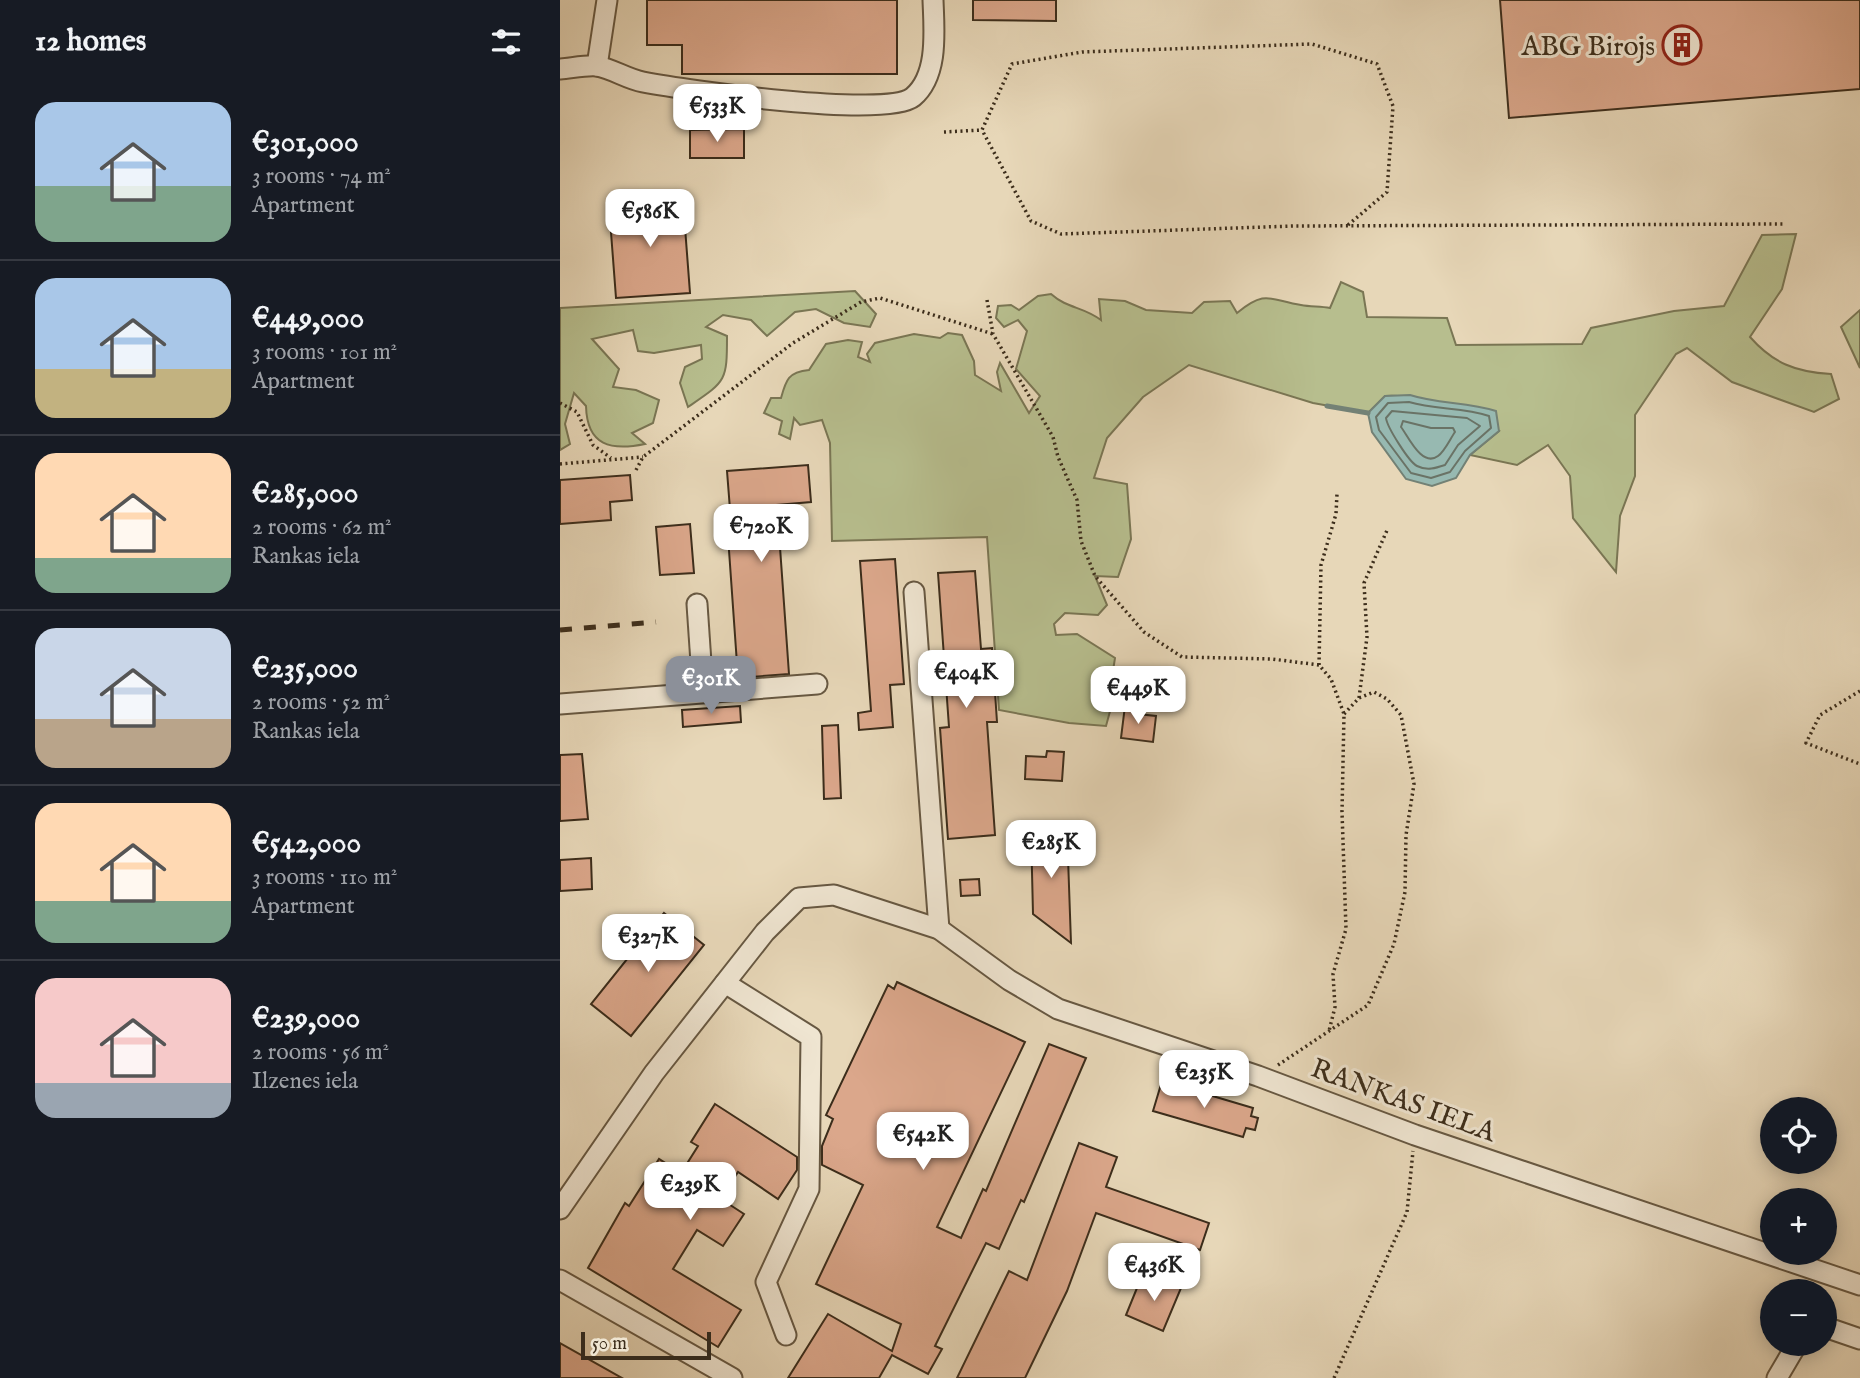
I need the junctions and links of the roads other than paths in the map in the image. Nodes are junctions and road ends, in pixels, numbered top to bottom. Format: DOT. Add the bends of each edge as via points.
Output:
graph roads {
  1 [pos="607,0"];
  2 [pos="933,0"];
  3 [pos="597,66"];
  4 [pos="560,69"];
  5 [pos="914,592"];
  6 [pos="697,604"];
  7 [pos="817,684"];
  8 [pos="703,692"];
  9 [pos="560,704"];
  10 [pos="939,929"];
  11 [pos="725,983"];
  12 [pos="560,1209"];
  13 [pos="560,1280"];
  14 [pos="1860,1285"];
  15 [pos="1837,1331"];
  16 [pos="786,1335"];
  17 [pos="1860,1339"];
  18 [pos="1790,1356"];
  19 [pos="732,1378"];
  20 [pos="1777,1378"];
  1 -- 3 [label="street"];
  2 -- 3 [label="street" via="930,66 920,90 901,103 875,106 758,99 640,82"];
  3 -- 4 [label="street"];
  5 -- 10 [label="street"];
  6 -- 8 [label="street"];
  7 -- 8 [label="street"];
  8 -- 9 [label="street"];
  10 -- 11 [label="street, RANKAS IELA" via="834,895 799,898"];
  10 -- 14 [label="street, RANKAS IELA" via="1058,1009"];
  11 -- 12 [label="street, RANKAS IELA" via="654,1073"];
  11 -- 16 [label="street" via="811,1037 809,1189 766,1282"];
  13 -- 19 [label="street"];
  15 -- 17 [label="street"];
  18 -- 20 [label="street"];
}
